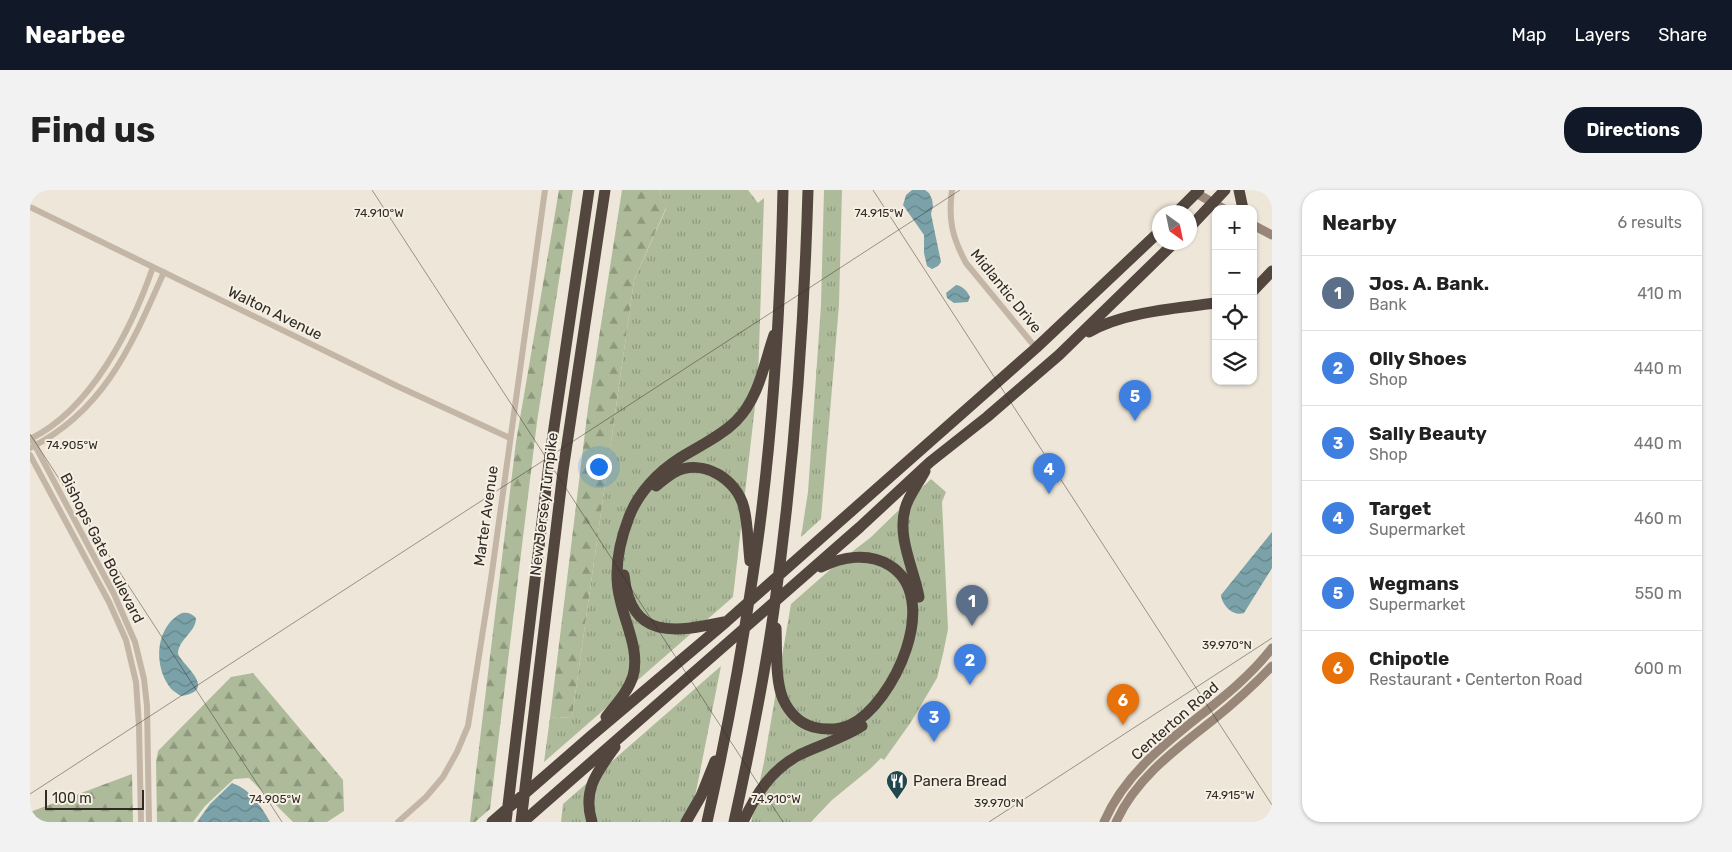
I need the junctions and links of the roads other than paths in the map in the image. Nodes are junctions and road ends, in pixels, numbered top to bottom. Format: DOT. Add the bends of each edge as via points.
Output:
graph roads {
  1 [pos="545,190"];
  2 [pos="589,190"];
  3 [pos="605,190"];
  4 [pos="783,190"];
  5 [pos="808,190"];
  6 [pos="952,190"];
  7 [pos="1225,190"];
  8 [pos="1239,190"];
  9 [pos="1198,192"];
  10 [pos="1213,203"];
  11 [pos="1184,205"];
  12 [pos="1217,205"];
  13 [pos="1242,205"];
  14 [pos="30,207"];
  15 [pos="1197,220"];
  16 [pos="1257,227"];
  17 [pos="1272,235"];
  18 [pos="1152,239"];
  19 [pos="1167,250"];
  20 [pos="153,267"];
  21 [pos="1272,271"];
  22 [pos="164,272"];
  23 [pos="1257,287"];
  24 [pos="1212,305"];
  25 [pos="778,321"];
  26 [pos="1074,340"];
  27 [pos="1036,348"];
  28 [pos="94,384"];
  29 [pos="101,390"];
  30 [pos="31,438"];
  31 [pos="510,438"];
  32 [pos="32,446"];
  33 [pos="30,455"];
  34 [pos="930,462"];
  35 [pos="752,581"];
  36 [pos="798,581"];
  37 [pos="775,604"];
  38 [pos="726,622"];
  39 [pos="1272,648"];
  40 [pos="1272,666"];
  41 [pos="1268,677"];
  42 [pos="727,729"];
  43 [pos="627,730"];
  44 [pos="591,736"];
  45 [pos="141,822"];
  46 [pos="149,822"];
  47 [pos="398,822"];
  48 [pos="492,822"];
  49 [pos="506,822"];
  50 [pos="522,822"];
  51 [pos="592,822"];
  52 [pos="686,822"];
  53 [pos="708,822"];
  54 [pos="734,822"];
  55 [pos="743,822"];
  56 [pos="1104,822"];
  57 [pos="1116,822"];
  1 -- 31 [label="street, Marter Avenue"];
  2 -- 49 [label="highway, New Jersey Turnpike" via="548,464"];
  3 -- 50 [label="highway, New Jersey Turnpike" via="563,471"];
  4 -- 25 [label="highway"];
  5 -- 37 [label="highway" via="800,372"];
  6 -- 27 [label="street, Midlantic Drive" via="950,225 958,248 966,263"];
  7 -- 10 [label="highway"];
  8 -- 13 [label="highway"];
  9 -- 10 [label="main road"];
  9 -- 11 [label="highway"];
  10 -- 12 [label="main road"];
  10 -- 15 [label="highway"];
  14 -- 20 [label="street, Walton Avenue"];
  16 -- 17 [label="main road"];
  18 -- 27 [label="highway"];
  19 -- 26 [label="highway"];
  20 -- 22 [label="street, Walton Avenue"];
  20 -- 28 [label="street" via="111,359"];
  21 -- 23 [label="highway"];
  22 -- 29 [label="street" via="126,354"];
  22 -- 31 [label="street, Walton Avenue" via="381,379"];
  24 -- 26 [label="highway" via="1124,317 1100,325"];
  25 -- 35 [label="highway" via="770,430"];
  25 -- 44 [label="highway" via="747,408 724,431 656,477 637,500 630,515 620,546 617,580 633,645 633,676 627,689"];
  26 -- 34 [label="highway" via="987,417"];
  27 -- 38 [label="highway"];
  28 -- 29 [label="street"];
  28 -- 30 [label="street" via="57,420"];
  29 -- 32 [label="street" via="68,423"];
  30 -- 32 [label="street, Bishops Gate Boulevard"];
  31 -- 47 [label="street, Marter Avenue" via="468,726 443,777"];
  32 -- 46 [label="street, Bishops Gate Boulevard" via="120,605 135,642 146,699"];
  33 -- 45 [label="street, Bishops Gate Boulevard" via="112,608 131,654 138,696"];
  34 -- 36 [label="highway"];
  34 -- 55 [label="highway" via="903,516 903,533 920,612 915,639 901,676 882,706 865,724 800,754 775,772 757,795"];
  35 -- 38 [label="highway" via="744,507 732,484 712,471 688,468 676,472 654,488 638,515 628,546 624,576 630,602 645,621 668,630"];
  35 -- 42 [label="highway"];
  36 -- 37 [label="highway" via="843,558 857,557 883,561 903,577 910,589 913,617 907,648 884,695 861,718 843,727 823,729 799,720 789,710 779,685"];
  36 -- 43 [label="highway"];
  37 -- 54 [label="highway"];
  38 -- 44 [label="highway"];
  39 -- 56 [label="main road, Centerton Road" via="1239,684 1144,764 1126,785"];
  40 -- 41 [label="main road, Centerton Road"];
  41 -- 57 [label="main road, Centerton Road" via="1159,764 1140,784"];
  42 -- 52 [label="highway" via="701,796"];
  42 -- 53 [label="highway"];
  43 -- 50 [label="highway"];
  43 -- 51 [label="highway" via="590,787 588,810"];
  44 -- 48 [label="highway"];
}
